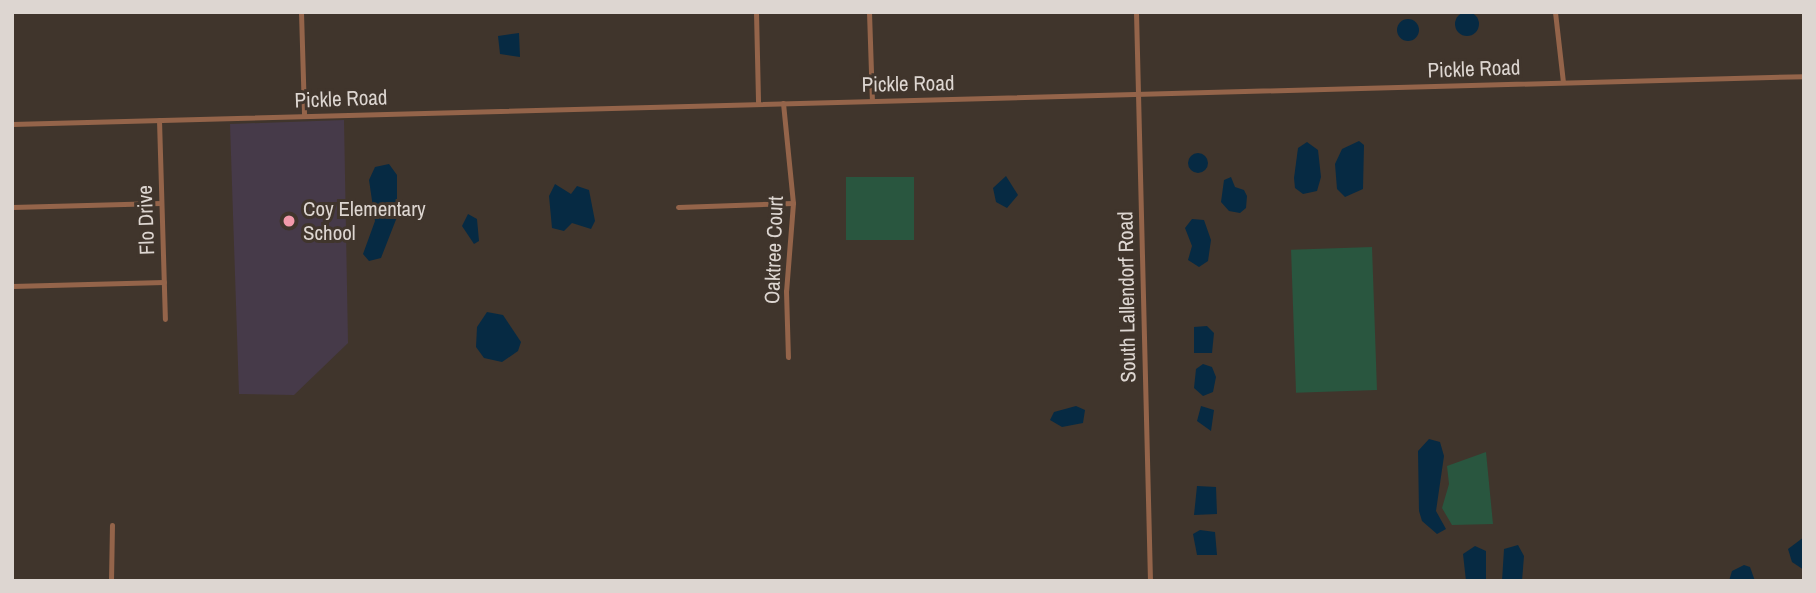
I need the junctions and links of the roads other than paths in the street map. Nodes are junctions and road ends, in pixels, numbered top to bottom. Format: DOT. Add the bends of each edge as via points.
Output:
graph roads {
  1 [pos="301,12"];
  2 [pos="756,12"];
  3 [pos="869,12"];
  4 [pos="877,12"];
  5 [pos="1136,12"];
  6 [pos="1555,12"];
  7 [pos="1804,76"];
  8 [pos="1563,82"];
  9 [pos="1138,94"];
  10 [pos="872,101"];
  11 [pos="758,103"];
  12 [pos="783,103"];
  13 [pos="304,116"];
  14 [pos="159,120"];
  15 [pos="12,124"];
  16 [pos="161,203"];
  17 [pos="793,203"];
  18 [pos="12,207"];
  19 [pos="678,207"];
  20 [pos="164,282"];
  21 [pos="12,286"];
  22 [pos="165,319"];
  23 [pos="788,357"];
  24 [pos="112,525"];
  25 [pos="111,581"];
  26 [pos="1150,581"];
  1 -- 13 [label="street"];
  2 -- 11 [label="street"];
  3 -- 4 [label="street"];
  3 -- 10 [label="street"];
  5 -- 9 [label="street, South Lallendorf Road"];
  6 -- 8 [label="street"];
  7 -- 8 [label="street, Pickle Road"];
  8 -- 9 [label="street, Pickle Road"];
  9 -- 10 [label="street, Pickle Road"];
  9 -- 26 [label="street, South Lallendorf Road"];
  10 -- 12 [label="street, Pickle Road"];
  11 -- 12 [label="street, Pickle Road"];
  11 -- 13 [label="street, Pickle Road"];
  12 -- 17 [label="street, Oaktree Court"];
  13 -- 14 [label="street, Pickle Road"];
  14 -- 15 [label="street, Pickle Road"];
  14 -- 16 [label="street, Flo Drive"];
  16 -- 18 [label="street"];
  16 -- 20 [label="street, Flo Drive"];
  17 -- 19 [label="street"];
  17 -- 23 [label="street, Oaktree Court" via="786,291"];
  20 -- 21 [label="street"];
  20 -- 22 [label="street, Flo Drive"];
  24 -- 25 [label="street"];
}
